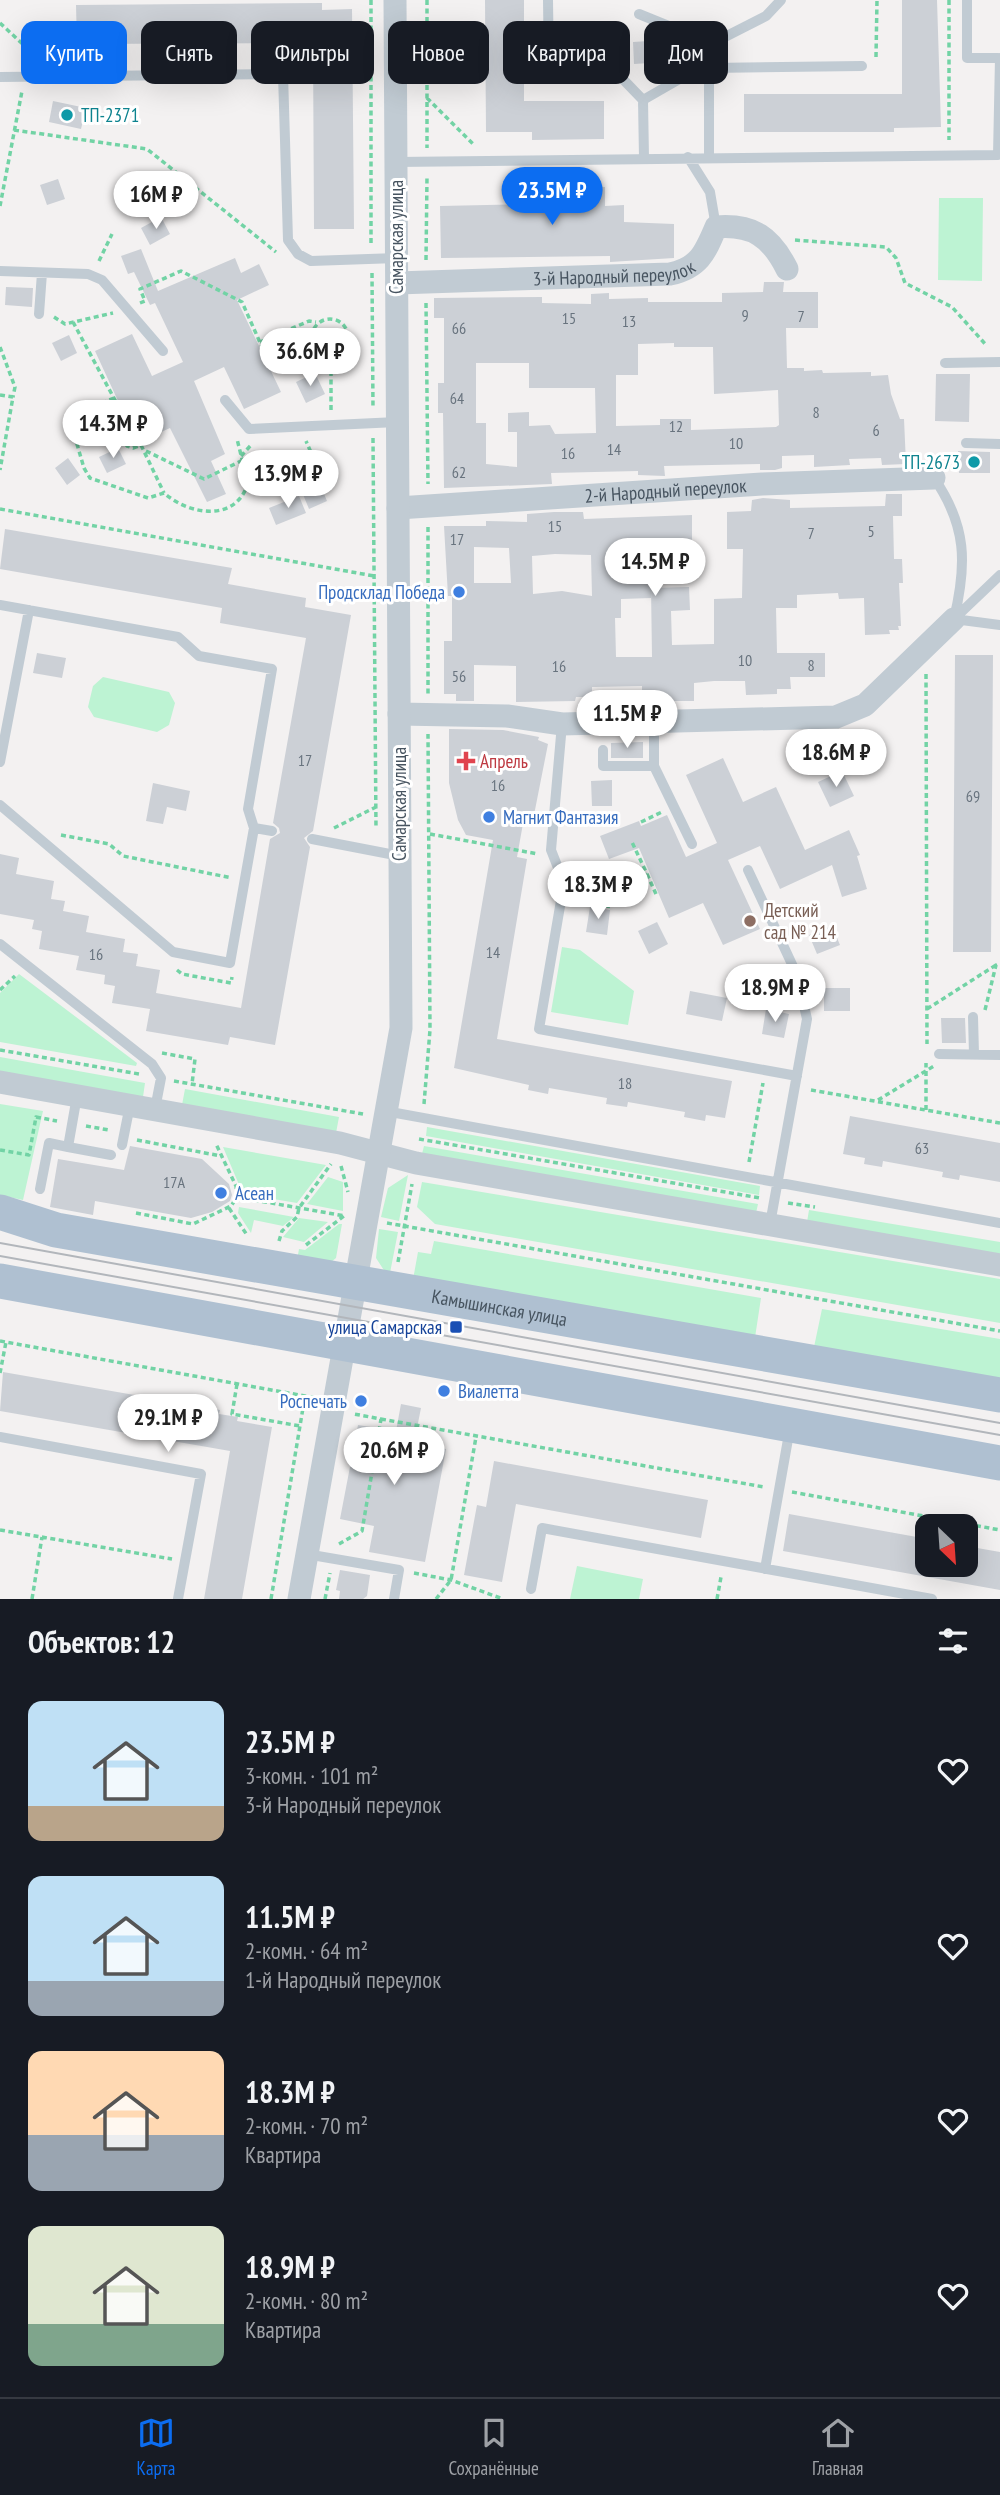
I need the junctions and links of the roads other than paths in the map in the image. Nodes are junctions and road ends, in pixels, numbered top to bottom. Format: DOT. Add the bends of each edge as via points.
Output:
graph roads {
  1 [pos="395,0"];
  2 [pos="548,0"];
  3 [pos="781,0"];
  4 [pos="967,0"];
  5 [pos="639,15"];
  6 [pos="655,21"];
  7 [pos="728,35"];
  8 [pos="999,58"];
  9 [pos="862,66"];
  10 [pos="0,77"];
  11 [pos="671,84"];
  12 [pos="643,100"];
  13 [pos="709,156"];
  14 [pos="688,157"];
  15 [pos="643,158"];
  16 [pos="999,158"];
  17 [pos="396,162"];
  18 [pos="716,227"];
  19 [pos="397,258"];
  20 [pos="787,269"];
  21 [pos="0,271"];
  22 [pos="42,273"];
  23 [pos="397,283"];
  24 [pos="39,313"];
  25 [pos="163,351"];
  26 [pos="1000,362"];
  27 [pos="945,363"];
  28 [pos="225,400"];
  29 [pos="397,422"];
  30 [pos="966,443"];
  31 [pos="1000,444"];
  32 [pos="934,478"];
  33 [pos="398,508"];
  34 [pos="1000,575"];
  35 [pos="0,605"];
  36 [pos="29,610"];
  37 [pos="954,619"];
  38 [pos="1000,625"];
  39 [pos="399,714"];
  40 [pos="653,722"];
  41 [pos="562,724"];
  42 [pos="603,750"];
  43 [pos="0,761"];
  44 [pos="654,766"];
  45 [pos="0,805"];
  46 [pos="254,828"];
  47 [pos="272,831"];
  48 [pos="312,839"];
  49 [pos="692,844"];
  50 [pos="400,856"];
  51 [pos="748,870"];
  52 [pos="0,944"];
  53 [pos="973,1017"];
  54 [pos="939,1054"];
  55 [pos="978,1054"];
  56 [pos="1000,1055"];
  57 [pos="0,1082"];
  58 [pos="796,1082"];
  59 [pos="77,1096"];
  60 [pos="130,1105"];
  61 [pos="155,1109"];
  62 [pos="375,1113"];
  63 [pos="123,1141"];
  64 [pos="68,1147"];
  65 [pos="377,1153"];
  66 [pos="111,1155"];
  67 [pos="777,1184"];
  68 [pos="40,1189"];
  69 [pos="0,1213"];
  70 [pos="1000,1223"];
  71 [pos="770,1224"];
  72 [pos="1000,1265"];
  73 [pos="0,1281"];
  74 [pos="353,1284"];
  75 [pos="343,1343"];
  76 [pos="1000,1395"];
  77 [pos="790,1425"];
  78 [pos="0,1437"];
  79 [pos="1000,1463"];
  80 [pos="306,1554"];
  81 [pos="765,1569"];
  82 [pos="531,1589"];
  83 [pos="178,1599"];
  84 [pos="299,1599"];
  85 [pos="394,1599"];
  86 [pos="932,1599"];
  1 -- 17 [label="street, Самарская улица"];
  2 -- 12 [label="lane" via="549,72 616,72"];
  3 -- 7 [label="lane" via="766,16"];
  4 -- 8 [label="lane" via="967,58"];
  5 -- 6 [label="lane"];
  8 -- 16 [label="lane"];
  9 -- 13 [label="lane" via="709,68"];
  10 -- 19 [label="lane" via="283,75 288,240 298,254 311,261"];
  11 -- 12 [label="lane"];
  12 -- 15 [label="lane"];
  13 -- 14 [label="lane"];
  13 -- 16 [label="lane"];
  14 -- 15 [label="lane"];
  14 -- 18 [label="lane" via="710,192"];
  15 -- 17 [label="lane"];
  17 -- 19 [label="street, Самарская улица"];
  18 -- 20 [label="street" via="734,226 766,237"];
  18 -- 23 [label="street, 3-й Народный переулок" via="695,266 670,274"];
  19 -- 23 [label="street, Самарская улица"];
  21 -- 22 [label="lane"];
  22 -- 24 [label="lane"];
  22 -- 25 [label="lane" via="102,280"];
  23 -- 29 [label="street, Самарская улица"];
  26 -- 27 [label="lane"];
  28 -- 29 [label="lane" via="249,429"];
  29 -- 33 [label="street, Самарская улица"];
  30 -- 31 [label="lane"];
  32 -- 33 [label="street, 2-й Народный переулок" via="762,484"];
  32 -- 37 [label="lane" via="960,529 964,577"];
  33 -- 39 [label="street, Самарская улица"];
  34 -- 37 [label="lane"];
  35 -- 36 [label="lane"];
  36 -- 43 [label="lane"];
  36 -- 46 [label="lane" via="178,637 199,656 272,669 248,809"];
  37 -- 38 [label="lane"];
  37 -- 40 [label="street" via="866,705 836,716"];
  39 -- 41 [label="street" via="507,716"];
  39 -- 50 [label="street, Самарская улица"];
  40 -- 41 [label="street"];
  40 -- 44 [label="lane"];
  41 -- 58 [label="lane" via="552,856 563,889 539,1029"];
  42 -- 44 [label="lane" via="603,766"];
  44 -- 49 [label="lane"];
  45 -- 46 [label="lane" via="173,952 230,963"];
  46 -- 47 [label="lane"];
  48 -- 50 [label="lane"];
  50 -- 62 [label="street, Самарская улица" via="401,1028"];
  51 -- 58 [label="lane" via="804,997 807,1019"];
  52 -- 61 [label="lane" via="152,1064 161,1079"];
  53 -- 55 [label="lane"];
  54 -- 55 [label="lane"];
  55 -- 56 [label="lane"];
  57 -- 59 [label="street"];
  58 -- 67 [label="lane"];
  59 -- 60 [label="street"];
  59 -- 64 [label="lane"];
  60 -- 61 [label="street"];
  60 -- 63 [label="lane"];
  61 -- 65 [label="street"];
  62 -- 65 [label="street, Самарская улица"];
  62 -- 67 [label="lane"];
  64 -- 66 [label="lane"];
  64 -- 68 [label="lane" via="49,1143"];
  65 -- 71 [label="street"];
  65 -- 74 [label="street, Самарская улица" via="352,1214"];
  67 -- 70 [label="lane"];
  67 -- 71 [label="lane"];
  69 -- 74 [label="main road, Камышинская улица" via="56,1230"];
  71 -- 72 [label="street"];
  73 -- 75 [label="main road"];
  74 -- 75 [label="street, Самарская улица"];
  74 -- 76 [label="main road, Камышинская улица"];
  75 -- 77 [label="main road"];
  75 -- 80 [label="street, Самарская улица"];
  77 -- 79 [label="main road"];
  77 -- 81 [label="lane"];
  78 -- 83 [label="lane" via="201,1474"];
  80 -- 84 [label="street, Самарская улица"];
  80 -- 85 [label="lane" via="399,1570"];
  81 -- 82 [label="lane" via="542,1528"];
  81 -- 86 [label="lane"];
}
